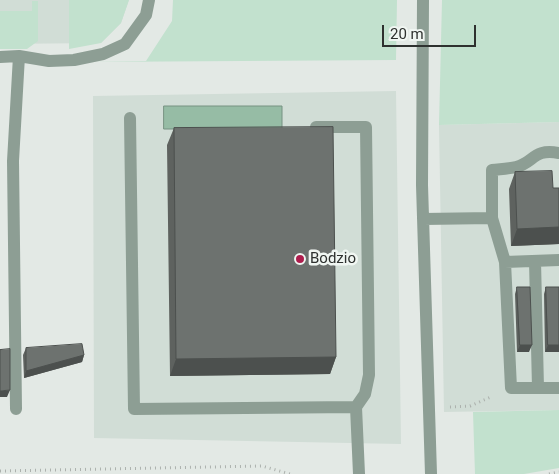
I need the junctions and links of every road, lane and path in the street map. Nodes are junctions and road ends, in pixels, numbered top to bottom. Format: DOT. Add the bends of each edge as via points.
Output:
graph roads {
  1 [pos="149,0"];
  2 [pos="423,0"];
  3 [pos="19,56"];
  4 [pos="0,57"];
  5 [pos="130,118"];
  6 [pos="299,127"];
  7 [pos="559,153"];
  8 [pos="492,218"];
  9 [pos="423,219"];
  10 [pos="559,260"];
  11 [pos="534,261"];
  12 [pos="505,262"];
  13 [pos="538,388"];
  14 [pos="559,388"];
  15 [pos="470,406"];
  16 [pos="356,407"];
  17 [pos="448,407"];
  18 [pos="16,409"];
  19 [pos="0,471"];
  20 [pos="559,472"];
  21 [pos="290,474"];
  22 [pos="358,474"];
  23 [pos="431,474"];
  24 [pos="549,474"];
  1 -- 3 [label="lane" via="146,15 125,44 103,54 49,61"];
  2 -- 9 [label="lane"];
  3 -- 4 [label="lane"];
  3 -- 18 [label="lane" via="13,161"];
  5 -- 16 [label="lane" via="134,409"];
  6 -- 16 [label="lane" via="366,127 369,375 365,394"];
  7 -- 8 [label="lane" via="537,154 518,167 492,170"];
  8 -- 9 [label="lane"];
  8 -- 12 [label="lane"];
  9 -- 23 [label="lane"];
  10 -- 11 [label="lane"];
  11 -- 12 [label="lane"];
  11 -- 13 [label="lane"];
  12 -- 13 [label="lane" via="511,388"];
  13 -- 14 [label="lane"];
  15 -- 17 [label="path"];
  16 -- 22 [label="lane"];
  19 -- 21 [label="path" via="262,466"];
  20 -- 24 [label="path"];
}
